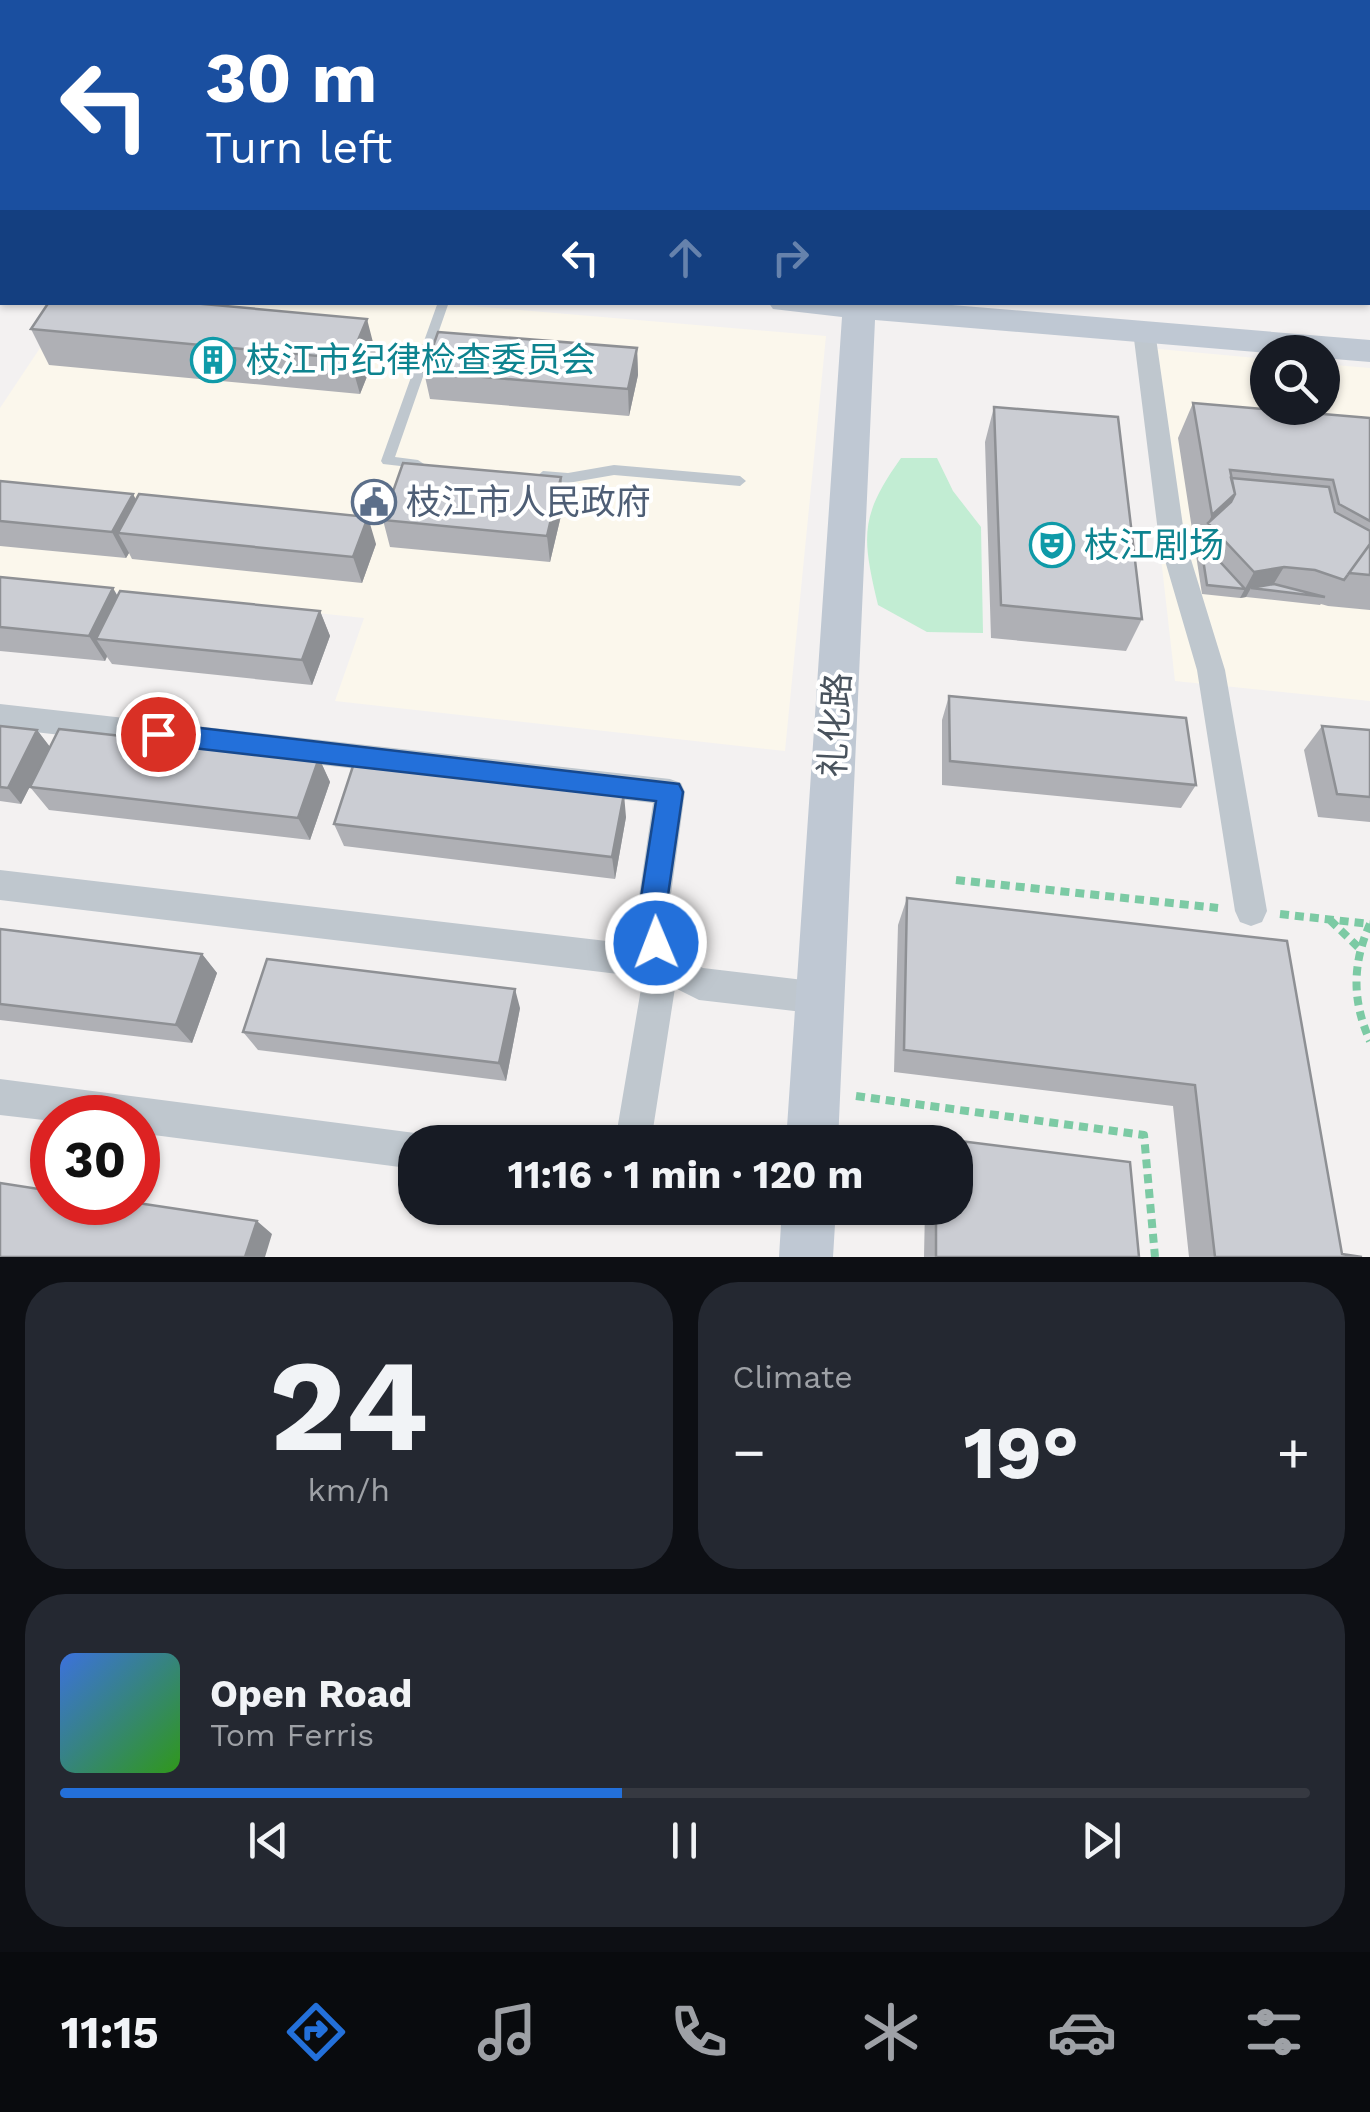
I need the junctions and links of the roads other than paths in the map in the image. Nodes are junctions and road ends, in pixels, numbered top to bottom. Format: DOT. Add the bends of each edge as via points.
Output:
graph roads {
  1 [pos="443,305"];
  2 [pos="822,305"];
  3 [pos="859,308"];
  4 [pos="1059,313"];
  5 [pos="1144,331"];
  6 [pos="1370,352"];
  7 [pos="441,466"];
  8 [pos="532,475"];
  9 [pos="740,481"];
  10 [pos="0,716"];
  11 [pos="0,886"];
  12 [pos="1251,911"];
  13 [pos="662,963"];
  14 [pos="820,998"];
  15 [pos="0,1097"];
  16 [pos="636,1125"];
  17 [pos="813,1125"];
  18 [pos="398,1149"];
  19 [pos="808,1225"];
  20 [pos="806,1257"];
  1 -- 7 [label="lane" via="387,461"];
  2 -- 3 [label="street"];
  3 -- 4 [label="street"];
  3 -- 14 [label="street, 礼化路"];
  4 -- 5 [label="street"];
  5 -- 6 [label="street"];
  5 -- 12 [label="street" via="1172,540 1211,670"];
  8 -- 9 [label="lane" via="568,478 614,470"];
  10 -- 13 [label="street" via="670,792 651,923"];
  11 -- 13 [label="street"];
  13 -- 14 [label="street" via="698,984"];
  13 -- 16 [label="street"];
  14 -- 17 [label="street, 礼化路"];
  15 -- 18 [label="street"];
  19 -- 20 [label="street"];
}
